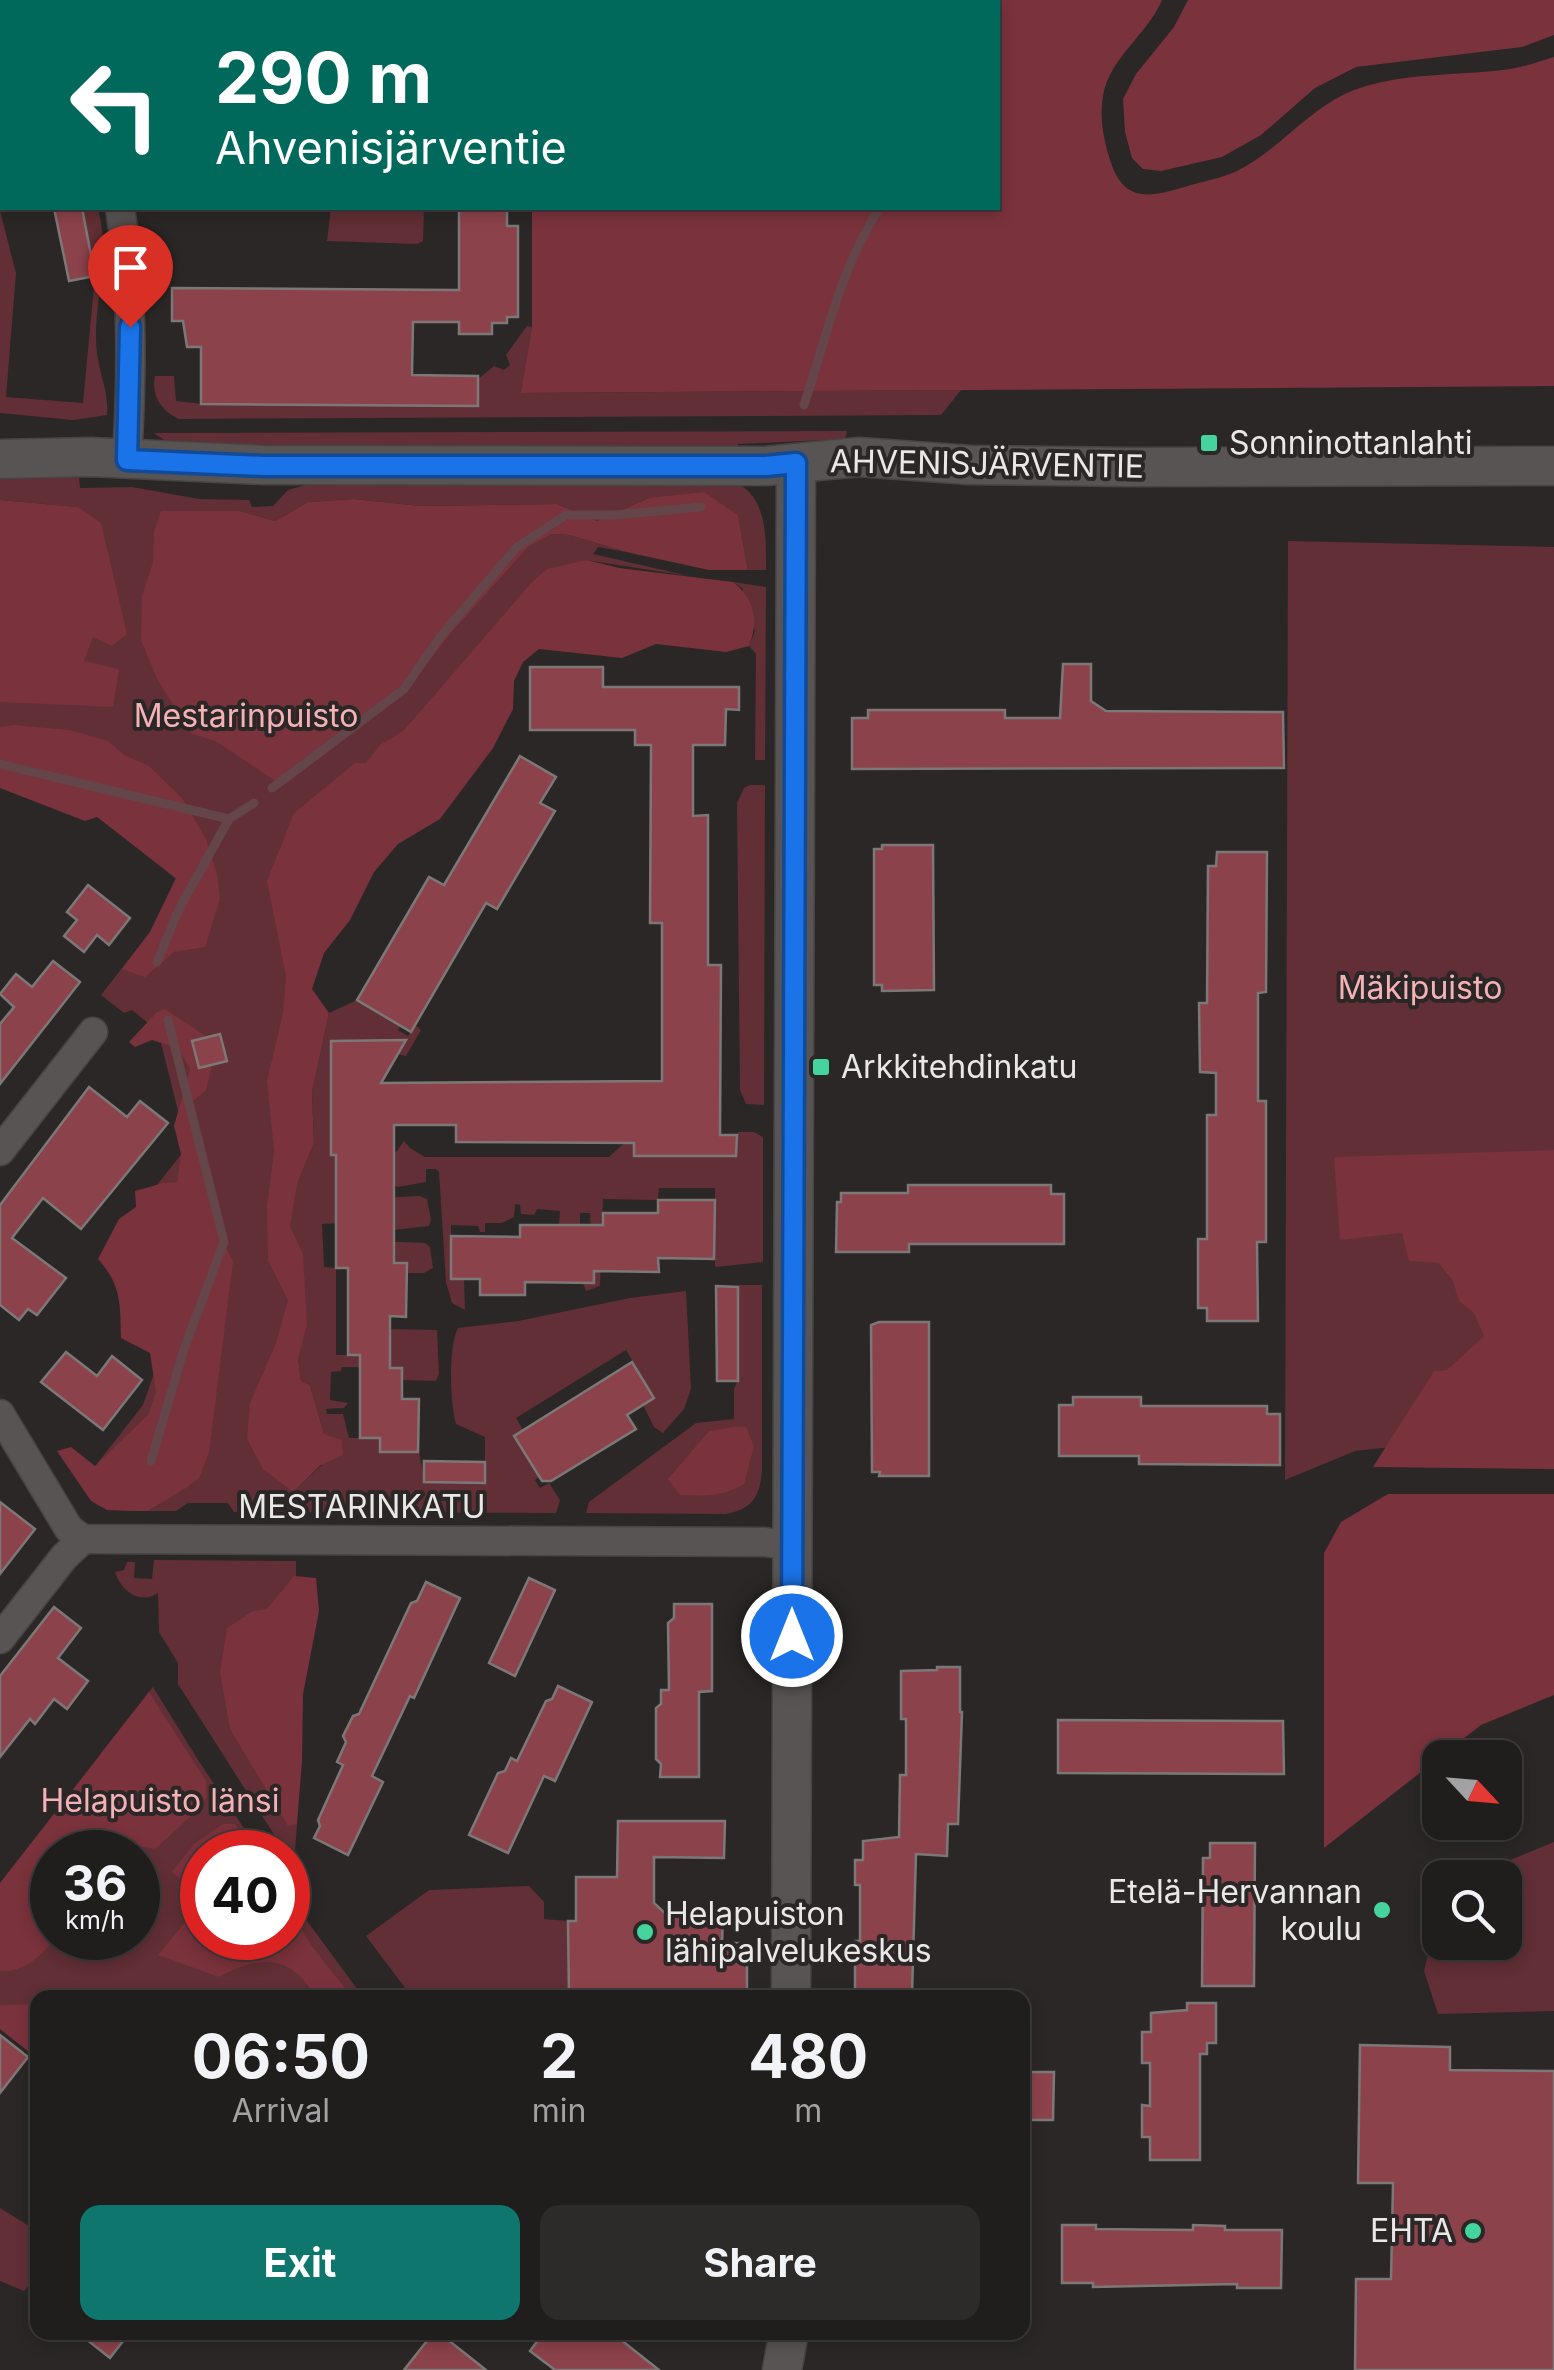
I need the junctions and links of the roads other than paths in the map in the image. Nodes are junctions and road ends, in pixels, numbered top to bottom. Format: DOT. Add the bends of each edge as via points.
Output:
graph roads {
  1 [pos="120,210"];
  2 [pos="0,459"];
  3 [pos="127,460"];
  4 [pos="796,463"];
  5 [pos="1554,466"];
  6 [pos="94,1032"];
  7 [pos="0,1151"];
  8 [pos="0,1414"];
  9 [pos="84,1539"];
  10 [pos="792,1546"];
  11 [pos="0,1639"];
  12 [pos="792,1990"];
  13 [pos="788,2340"];
  14 [pos="782,2370"];
  1 -- 3 [label="street" via="129,285"];
  2 -- 3 [label="street, AHVENISJÄRVENTIE"];
  3 -- 4 [label="street, AHVENISJÄRVENTIE" via="264,466"];
  4 -- 5 [label="street, AHVENISJÄRVENTIE" via="860,457 1109,467"];
  4 -- 10 [label="street"];
  6 -- 7 [label="street"];
  8 -- 9 [label="street" via="69,1529"];
  9 -- 10 [label="street, MESTARINKATU"];
  9 -- 11 [label="street"];
  10 -- 12 [label="street"];
  13 -- 14 [label="street"];
}
